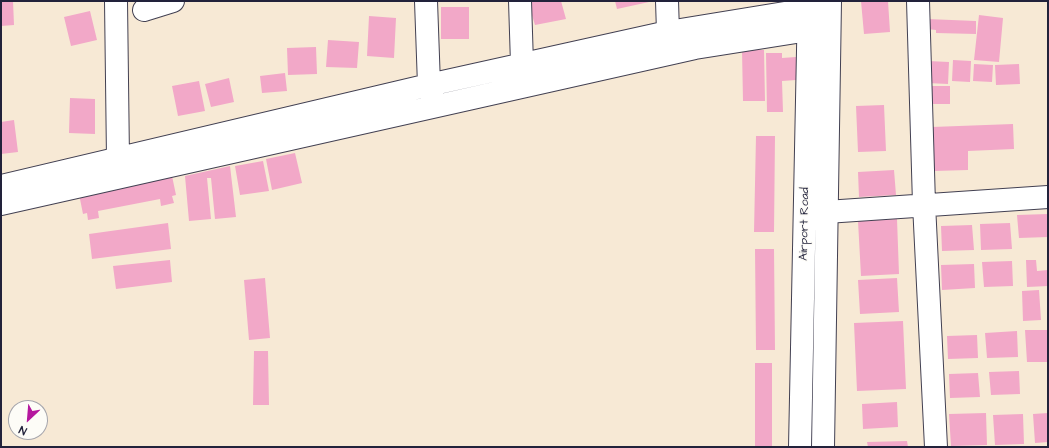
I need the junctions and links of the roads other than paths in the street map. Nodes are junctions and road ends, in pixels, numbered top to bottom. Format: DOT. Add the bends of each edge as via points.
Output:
graph roads {
  1 [pos="116,1"];
  2 [pos="172,1"];
  3 [pos="426,1"];
  4 [pos="520,1"];
  5 [pos="667,1"];
  6 [pos="918,1"];
  7 [pos="830,3"];
  8 [pos="809,5"];
  9 [pos="144,10"];
  10 [pos="819,30"];
  11 [pos="668,32"];
  12 [pos="522,64"];
  13 [pos="429,85"];
  14 [pos="435,106"];
  15 [pos="118,159"];
  16 [pos="1,186"];
  17 [pos="1048,196"];
  18 [pos="1,204"];
  19 [pos="924,204"];
  20 [pos="826,212"];
  21 [pos="800,447"];
  22 [pos="823,447"];
  23 [pos="936,447"];
  1 -- 15 [label="street"];
  2 -- 9 [label="street"];
  3 -- 13 [label="street"];
  4 -- 12 [label="street"];
  5 -- 11 [label="street"];
  6 -- 19 [label="street"];
  7 -- 8 [label="street"];
  7 -- 10 [label="street, Airport Road"];
  8 -- 10 [label="street, Airport Road"];
  8 -- 11 [label="street"];
  10 -- 14 [label="street" via="695,48"];
  10 -- 20 [label="street, Airport Road"];
  10 -- 21 [label="street, Airport Road"];
  11 -- 12 [label="street"];
  12 -- 13 [label="street"];
  13 -- 14 [label="street"];
  13 -- 15 [label="street"];
  14 -- 18 [label="street"];
  15 -- 16 [label="street"];
  17 -- 19 [label="street"];
  19 -- 20 [label="street"];
  19 -- 23 [label="street"];
  20 -- 22 [label="street, Airport Road"];
}
